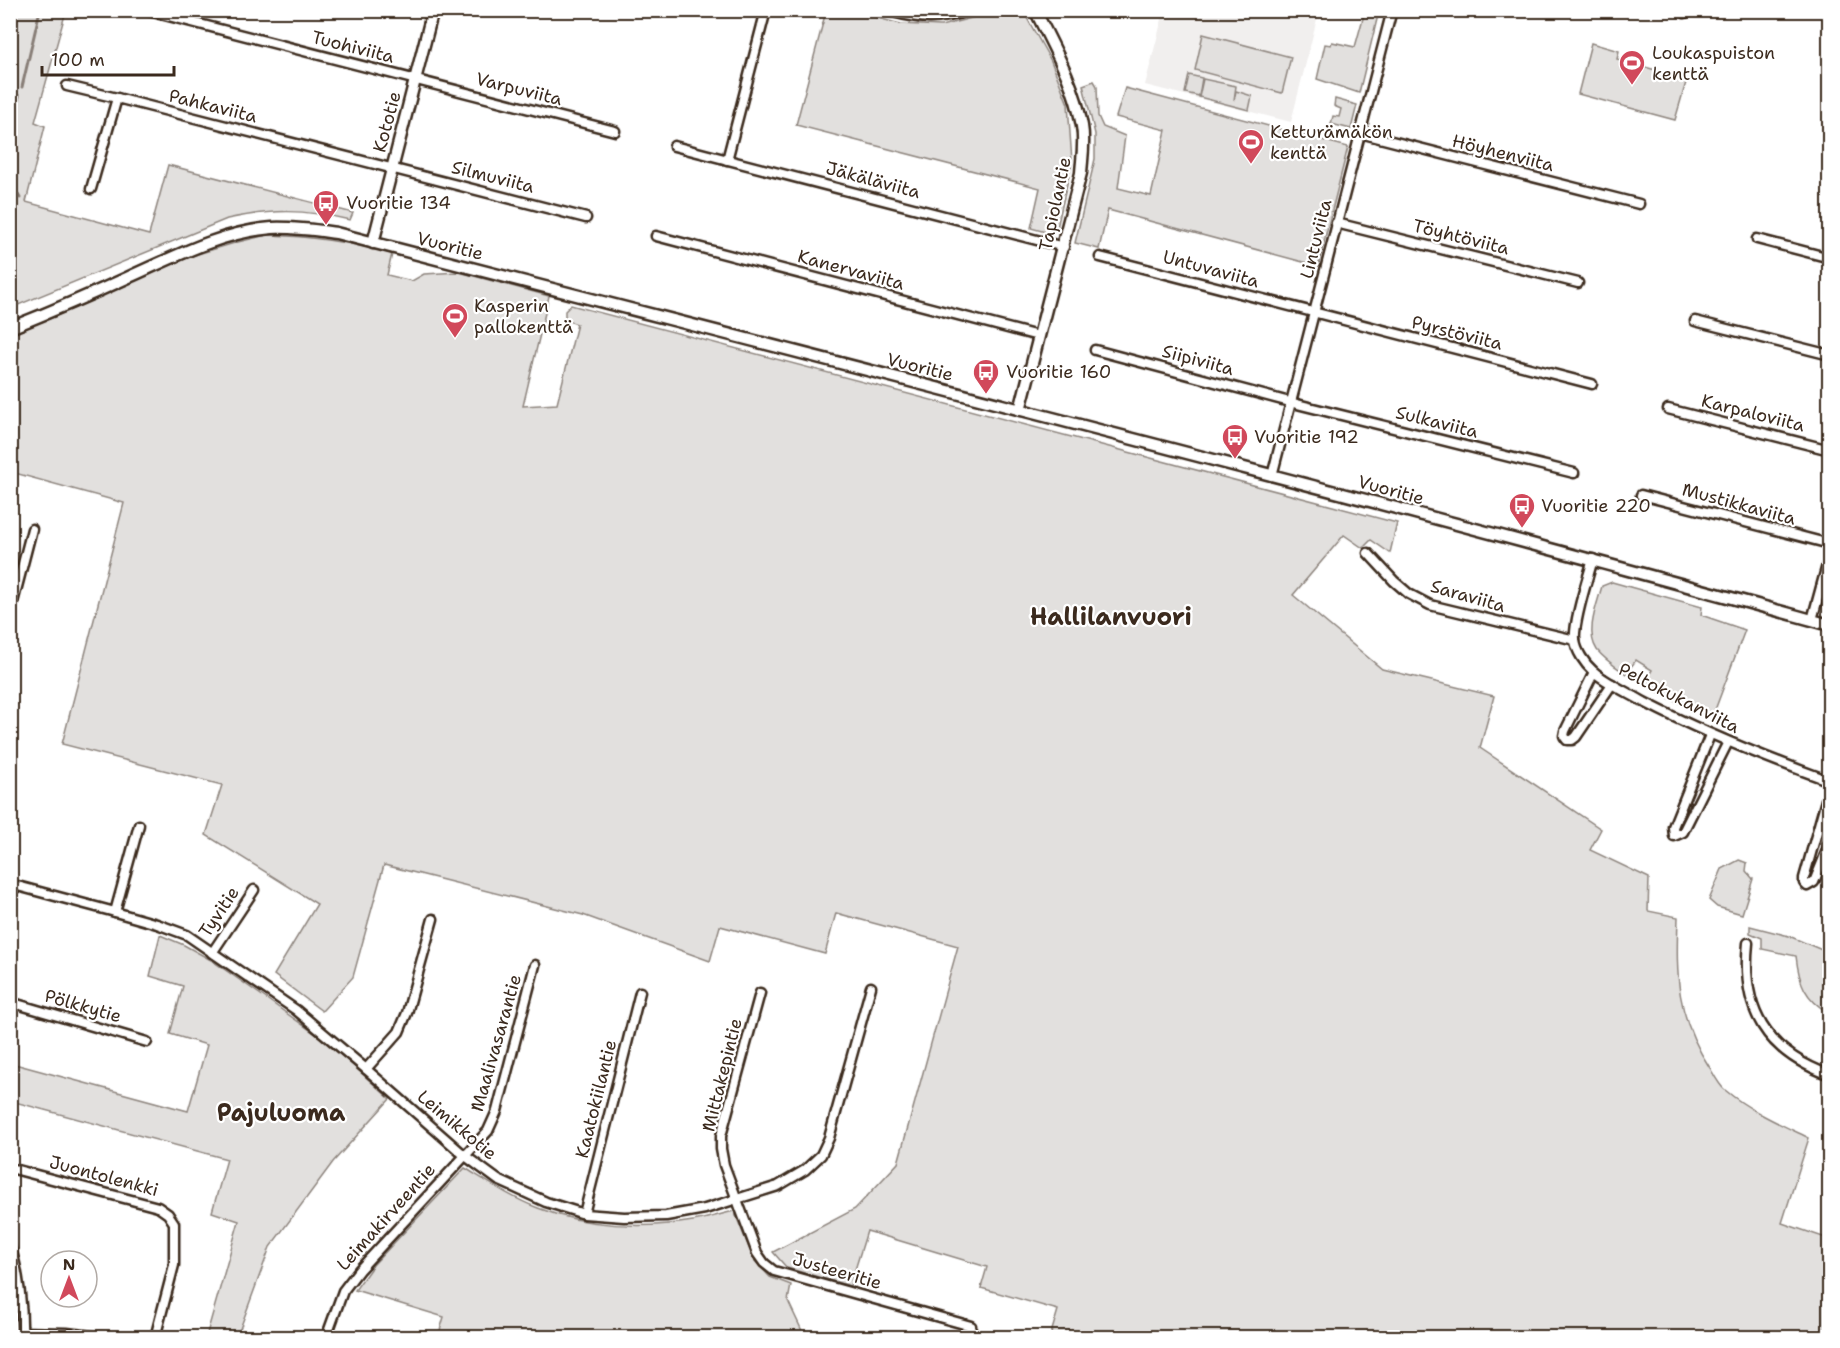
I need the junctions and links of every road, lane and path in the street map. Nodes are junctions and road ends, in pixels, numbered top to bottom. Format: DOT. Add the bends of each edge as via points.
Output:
graph roads {
  1 [pos="145,10"];
  2 [pos="433,10"];
  3 [pos="766,10"];
  4 [pos="884,10"];
  5 [pos="970,10"];
  6 [pos="1035,10"];
  7 [pos="1392,10"];
  8 [pos="415,80"];
  9 [pos="67,86"];
  10 [pos="117,98"];
  11 [pos="615,131"];
  12 [pos="1360,133"];
  13 [pos="674,146"];
  14 [pos="727,160"];
  15 [pos="392,168"];
  16 [pos="91,189"];
  17 [pos="1639,204"];
  18 [pos="586,218"];
  19 [pos="1336,223"];
  20 [pos="656,236"];
  21 [pos="1757,239"];
  22 [pos="373,243"];
  23 [pos="1064,247"];
  24 [pos="1100,257"];
  25 [pos="1830,258"];
  26 [pos="1578,284"];
  27 [pos="1314,313"];
  28 [pos="1695,321"];
  29 [pos="10,328"];
  30 [pos="1038,336"];
  31 [pos="1095,350"];
  32 [pos="1830,355"];
  33 [pos="1592,384"];
  34 [pos="1292,402"];
  35 [pos="1668,409"];
  36 [pos="1020,410"];
  37 [pos="1830,450"];
  38 [pos="1574,473"];
  39 [pos="1272,476"];
  40 [pos="1641,495"];
  41 [pos="32,529"];
  42 [pos="1830,544"];
  43 [pos="1368,553"];
  44 [pos="1830,554"];
  45 [pos="1593,559"];
  46 [pos="10,614"];
  47 [pos="1812,620"];
  48 [pos="1830,625"];
  49 [pos="1575,640"];
  50 [pos="1594,672"];
  51 [pos="1612,684"];
  52 [pos="1710,735"];
  53 [pos="1728,742"];
  54 [pos="1830,782"];
  55 [pos="1830,786"];
  56 [pos="139,825"];
  57 [pos="1830,843"];
  58 [pos="10,884"];
  59 [pos="254,890"];
  60 [pos="115,912"];
  61 [pos="433,919"];
  62 [pos="1748,943"];
  63 [pos="212,953"];
  64 [pos="536,964"];
  65 [pos="871,987"];
  66 [pos="640,992"];
  67 [pos="760,993"];
  68 [pos="10,1002"];
  69 [pos="147,1042"];
  70 [pos="366,1069"];
  71 [pos="1830,1075"];
  72 [pos="464,1155"];
  73 [pos="10,1168"];
  74 [pos="737,1199"];
  75 [pos="584,1214"];
  76 [pos="10,1246"];
  77 [pos="14,1276"];
  78 [pos="971,1326"];
  79 [pos="22,1335"];
  80 [pos="109,1338"];
  81 [pos="155,1338"];
  82 [pos="326,1338"];
  1 -- 8 [label="street, Tuohiviita"];
  2 -- 8 [label="street, Kototie"];
  3 -- 14 [label="street"];
  4 -- 5 [label="street" via="928,19 948,18"];
  6 -- 23 [label="street, Tapiolantie" via="1066,72 1083,128 1081,173"];
  7 -- 12 [label="street, Lintuviita"];
  8 -- 11 [label="street, Varpuviita"];
  8 -- 15 [label="street, Kototie"];
  9 -- 10 [label="street, Pahkaviita"];
  10 -- 15 [label="street, Pahkaviita"];
  10 -- 16 [label="street"];
  12 -- 17 [label="street, Höyhenviita"];
  12 -- 19 [label="street, Lintuviita"];
  13 -- 14 [label="street, Jäkäläviita"];
  14 -- 23 [label="street, Jäkäläviita"];
  15 -- 18 [label="street, Silmuviita"];
  15 -- 22 [label="street, Kototie"];
  19 -- 26 [label="street, Töyhtöviita"];
  19 -- 27 [label="street, Lintuviita"];
  20 -- 30 [label="street, Kanervaviita"];
  21 -- 25 [label="street"];
  22 -- 29 [label="street, Vuoritie" via="300,227 234,236 194,248"];
  22 -- 36 [label="street, Vuoritie"];
  23 -- 30 [label="street, Tapiolantie"];
  24 -- 27 [label="street, Untuvaviita"];
  27 -- 33 [label="street, Pyrstöviita"];
  27 -- 34 [label="street, Lintuviita"];
  28 -- 32 [label="street"];
  30 -- 36 [label="street, Tapiolantie"];
  31 -- 34 [label="street, Siipiviita"];
  34 -- 38 [label="street, Sulkaviita"];
  34 -- 39 [label="street, Lintuviita"];
  35 -- 37 [label="street, Karpaloviita"];
  36 -- 39 [label="street, Vuoritie"];
  39 -- 45 [label="street, Vuoritie"];
  40 -- 42 [label="street, Mustikkaviita"];
  41 -- 46 [label="street"];
  43 -- 49 [label="street, Saraviita" via="1409,594 1430,605"];
  44 -- 47 [label="street"];
  45 -- 47 [label="street, Vuoritie"];
  45 -- 49 [label="street"];
  47 -- 48 [label="street, Vuoritie"];
  49 -- 50 [label="street, Peltokukanviita" via="1581,657"];
  50 -- 51 [label="street, Peltokukanviita"];
  50 -- 51 [label="street" via="1565,731 1567,740 1576,737"];
  51 -- 52 [label="street, Peltokukanviita"];
  52 -- 53 [label="street, Peltokukanviita"];
  52 -- 53 [label="street" via="1673,827 1674,836 1683,832"];
  53 -- 54 [label="street, Peltokukanviita"];
  55 -- 57 [label="street" via="1804,878 1807,886 1814,882"];
  56 -- 60 [label="street"];
  58 -- 60 [label="street, Leimikkotie"];
  59 -- 63 [label="street, Tyvitie"];
  60 -- 63 [label="street, Leimikkotie" via="188,935"];
  61 -- 70 [label="street" via="399,1032"];
  62 -- 71 [label="street" via="1746,966 1754,1011 1786,1054"];
  63 -- 70 [label="street, Leimikkotie" via="296,1010"];
  64 -- 72 [label="street, Maalivasarantie" via="496,1111 488,1131"];
  65 -- 74 [label="street, Leimikkotie" via="821,1155 778,1186"];
  66 -- 75 [label="street, Kaatokiilantie"];
  67 -- 74 [label="street, Mittakepintie" via="721,1136 724,1165"];
  68 -- 69 [label="street, Pölkkytie"];
  70 -- 72 [label="street, Leimikkotie"];
  72 -- 75 [label="street, Leimikkotie" via="498,1180"];
  72 -- 82 [label="street, Leimakirveentie" via="358,1270 343,1291"];
  73 -- 81 [label="street, Juontolenkki" via="158,1207 168,1214 174,1223 174,1265"];
  74 -- 75 [label="street, Leimikkotie" via="666,1216"];
  74 -- 78 [label="street, Justeeritie" via="757,1253 774,1271"];
  76 -- 77 [label="street" via="16,1263"];
  77 -- 79 [label="street"];
  79 -- 80 [label="street" via="67,1333"];
}
